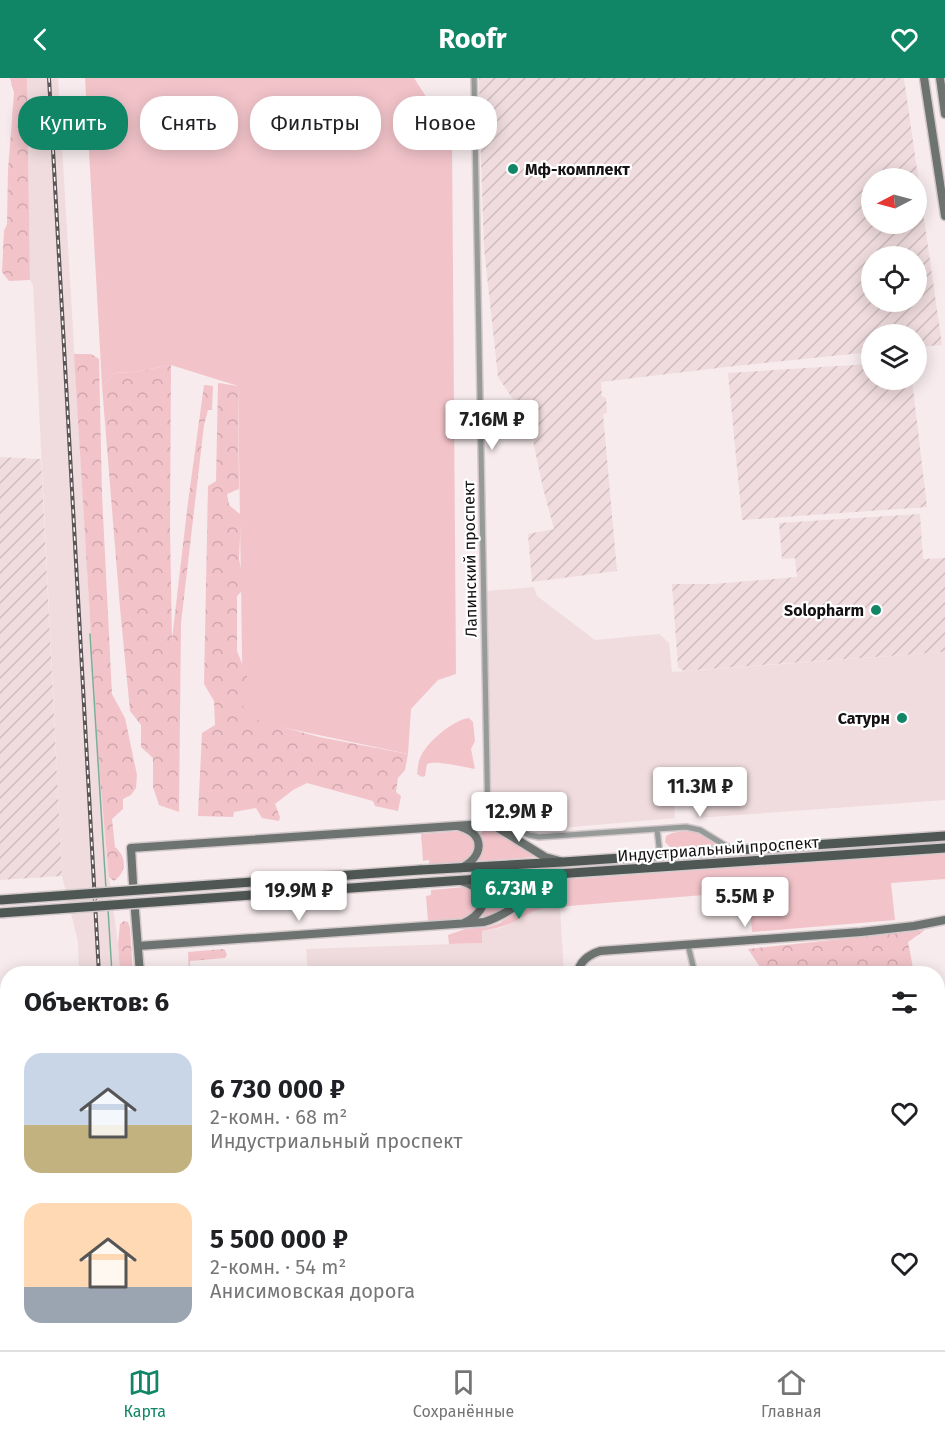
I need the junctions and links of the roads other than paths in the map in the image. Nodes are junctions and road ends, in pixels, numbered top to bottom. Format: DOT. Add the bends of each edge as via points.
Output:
graph roads {
  1 [pos="474,78"];
  2 [pos="924,78"];
  3 [pos="940,78"];
  4 [pos="945,114"];
  5 [pos="945,216"];
  6 [pos="488,820"];
  7 [pos="457,825"];
  8 [pos="657,829"];
  9 [pos="945,836"];
  10 [pos="945,848"];
  11 [pos="733,850"];
  12 [pos="660,855"];
  13 [pos="563,862"];
  14 [pos="460,868"];
  15 [pos="563,874"];
  16 [pos="461,880"];
  17 [pos="133,883"];
  18 [pos="0,900"];
  19 [pos="135,911"];
  20 [pos="0,913"];
  21 [pos="945,920"];
  22 [pos="462,925"];
  23 [pos="688,945"];
  24 [pos="138,946"];
  25 [pos="139,966"];
  26 [pos="581,966"];
  27 [pos="693,966"];
  1 -- 6 [label="street, Лапинский проспект"];
  2 -- 5 [label="street"];
  3 -- 4 [label="street"];
  6 -- 7 [label="street"];
  6 -- 8 [label="street" via="494,818 539,837"];
  6 -- 13 [label="street" via="544,857"];
  7 -- 14 [label="street" via="476,836 479,844 475,858"];
  7 -- 17 [label="street" via="131,848"];
  8 -- 11 [label="street" via="693,828"];
  8 -- 12 [label="street"];
  9 -- 11 [label="main road, Индустриальный проспект"];
  10 -- 15 [label="main road, Индустриальный проспект"];
  11 -- 12 [label="main road, Индустриальный проспект"];
  12 -- 13 [label="main road, Индустриальный проспект"];
  13 -- 14 [label="main road, Индустриальный проспект"];
  14 -- 18 [label="main road, Индустриальный проспект, bridge"];
  15 -- 16 [label="main road, Индустриальный проспект"];
  15 -- 22 [label="street" via="496,919"];
  16 -- 20 [label="main road, Индустриальный проспект, bridge"];
  16 -- 22 [label="street" via="483,898 480,912"];
  19 -- 24 [label="street"];
  21 -- 23 [label="street" via="861,932"];
  22 -- 24 [label="street"];
  23 -- 26 [label="street" via="600,951 586,957"];
  23 -- 27 [label="street"];
  24 -- 25 [label="street"];
}
